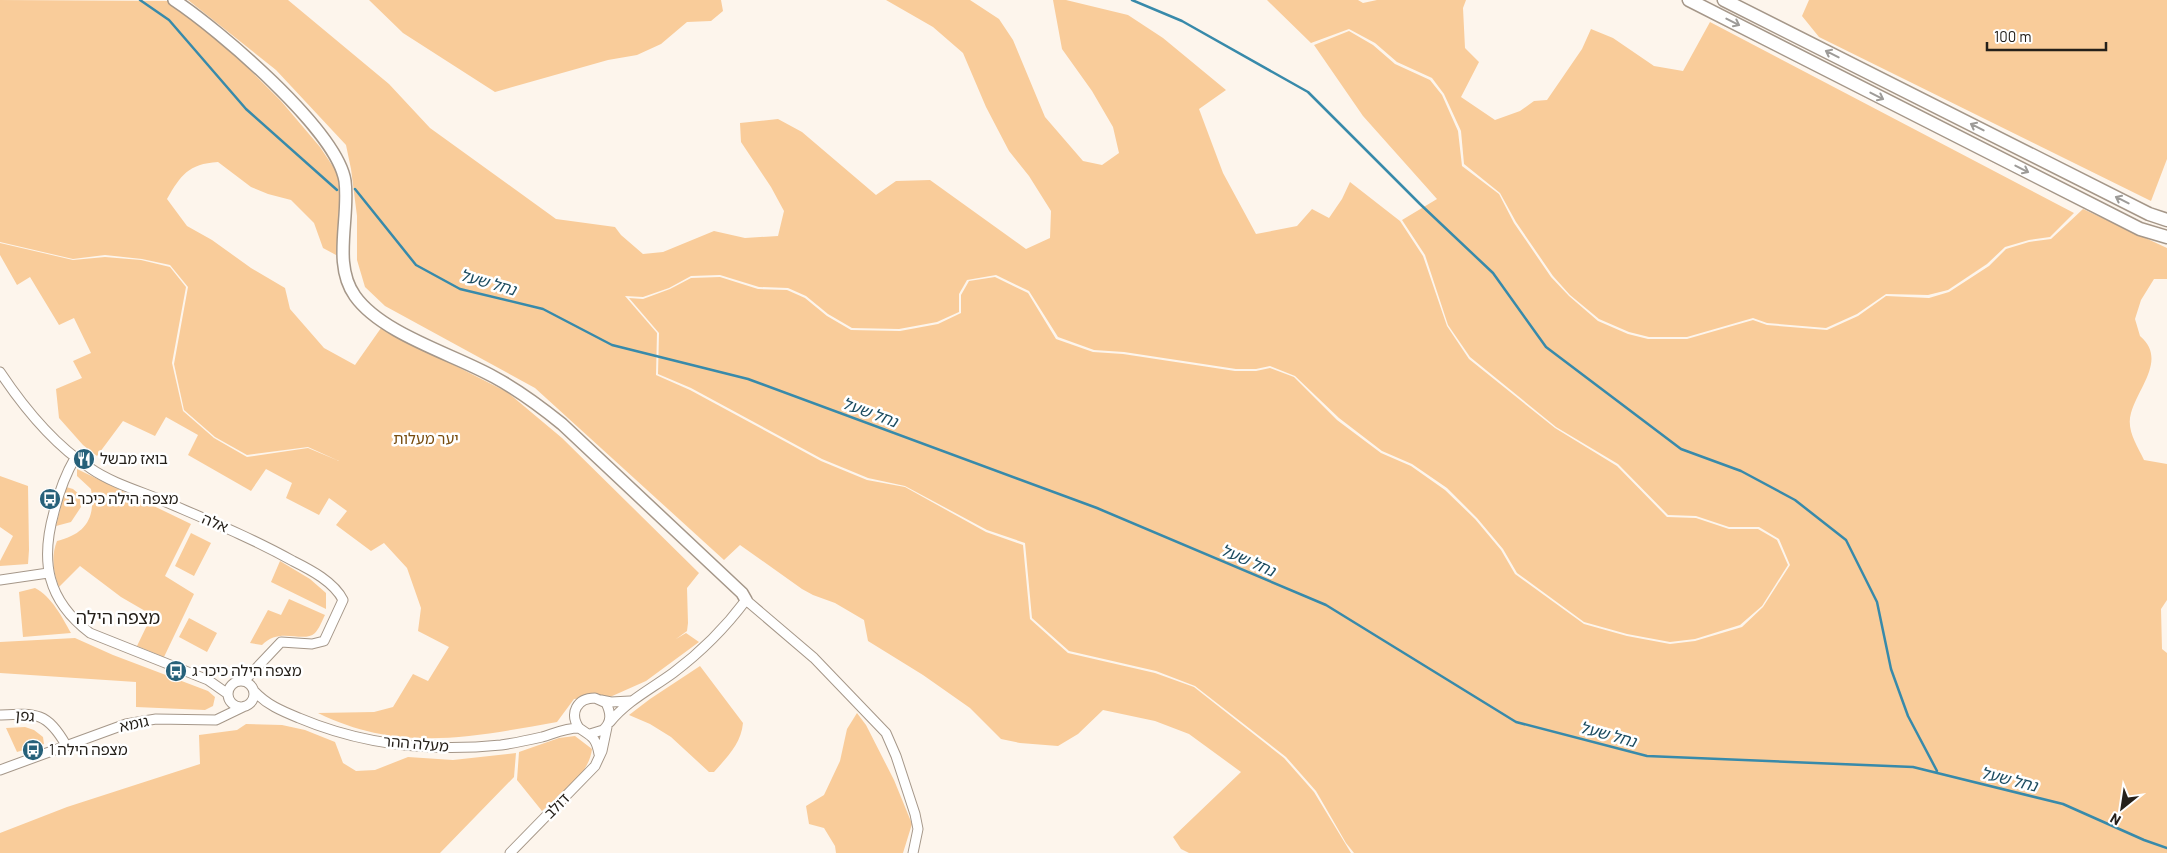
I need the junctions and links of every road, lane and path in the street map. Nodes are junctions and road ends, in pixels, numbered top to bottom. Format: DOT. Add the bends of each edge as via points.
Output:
graph roads {
  1 [pos="174,0"];
  2 [pos="1689,0"];
  3 [pos="1724,0"];
  4 [pos="2167,220"];
  5 [pos="2167,237"];
  6 [pos="0,372"];
  7 [pos="75,458"];
  8 [pos="48,573"];
  9 [pos="0,580"];
  10 [pos="746,600"];
  11 [pos="263,662"];
  12 [pos="208,680"];
  13 [pos="238,681"];
  14 [pos="253,689"];
  15 [pos="229,697"];
  16 [pos="600,700"];
  17 [pos="630,701"];
  18 [pos="247,705"];
  19 [pos="281,710"];
  20 [pos="575,712"];
  21 [pos="0,715"];
  22 [pos="216,720"];
  23 [pos="608,724"];
  24 [pos="579,728"];
  25 [pos="555,732"];
  26 [pos="590,734"];
  27 [pos="66,744"];
  28 [pos="600,757"];
  29 [pos="0,770"];
  30 [pos="510,853"];
  31 [pos="913,853"];
  1 -- 10 [label="main road" via="234,45 331,147 344,180 345,270 354,295 369,312 379,320 493,376 534,401 570,430"];
  2 -- 5 [label="highway, one-way" via="2140,229"];
  4 -- 3 [label="highway, one-way"];
  6 -- 7 [label="street, אלה" via="40,423"];
  7 -- 8 [label="street" via="61,486 50,528"];
  7 -- 11 [label="street, אלה" via="107,478 250,538 334,586 343,600 324,641 312,644 281,642"];
  8 -- 9 [label="street"];
  8 -- 12 [label="street" via="66,609 90,633"];
  10 -- 17 [label="street" via="695,655"];
  10 -- 31 [label="street" via="814,658 886,733 915,814 918,829"];
  11 -- 13 [label="street, אלה" via="248,677"];
  11 -- 14 [label="street, אלה"];
  12 -- 13 [label="street"];
  12 -- 15 [label="street"];
  13 -- 14 [label="street" via="245,681"];
  13 -- 15 [label="street" via="231,686"];
  14 -- 18 [label="street" via="254,695"];
  14 -- 19 [label="street, מעלה ההר"];
  15 -- 18 [label="street" via="236,706"];
  15 -- 22 [label="street" via="225,714"];
  16 -- 17 [label="street"];
  16 -- 20 [label="street" via="589,698 582,701"];
  16 -- 23 [label="street" via="610,710"];
  17 -- 23 [label="street"];
  18 -- 19 [label="street, מעלה ההר"];
  18 -- 22 [label="street"];
  19 -- 25 [label="street, מעלה ההר" via="352,736 424,748 503,744"];
  20 -- 24 [label="street"];
  20 -- 25 [label="street"];
  21 -- 27 [label="street, גפן" via="41,717 51,722"];
  22 -- 27 [label="street, גומא" via="140,720"];
  23 -- 26 [label="street" via="596,734"];
  23 -- 28 [label="street, דולב"];
  24 -- 25 [label="street, מעלה ההר"];
  24 -- 26 [label="street"];
  26 -- 28 [label="street" via="598,746"];
  27 -- 29 [label="street, גומא"];
  28 -- 30 [label="street, דולב" via="587,776"];
}
